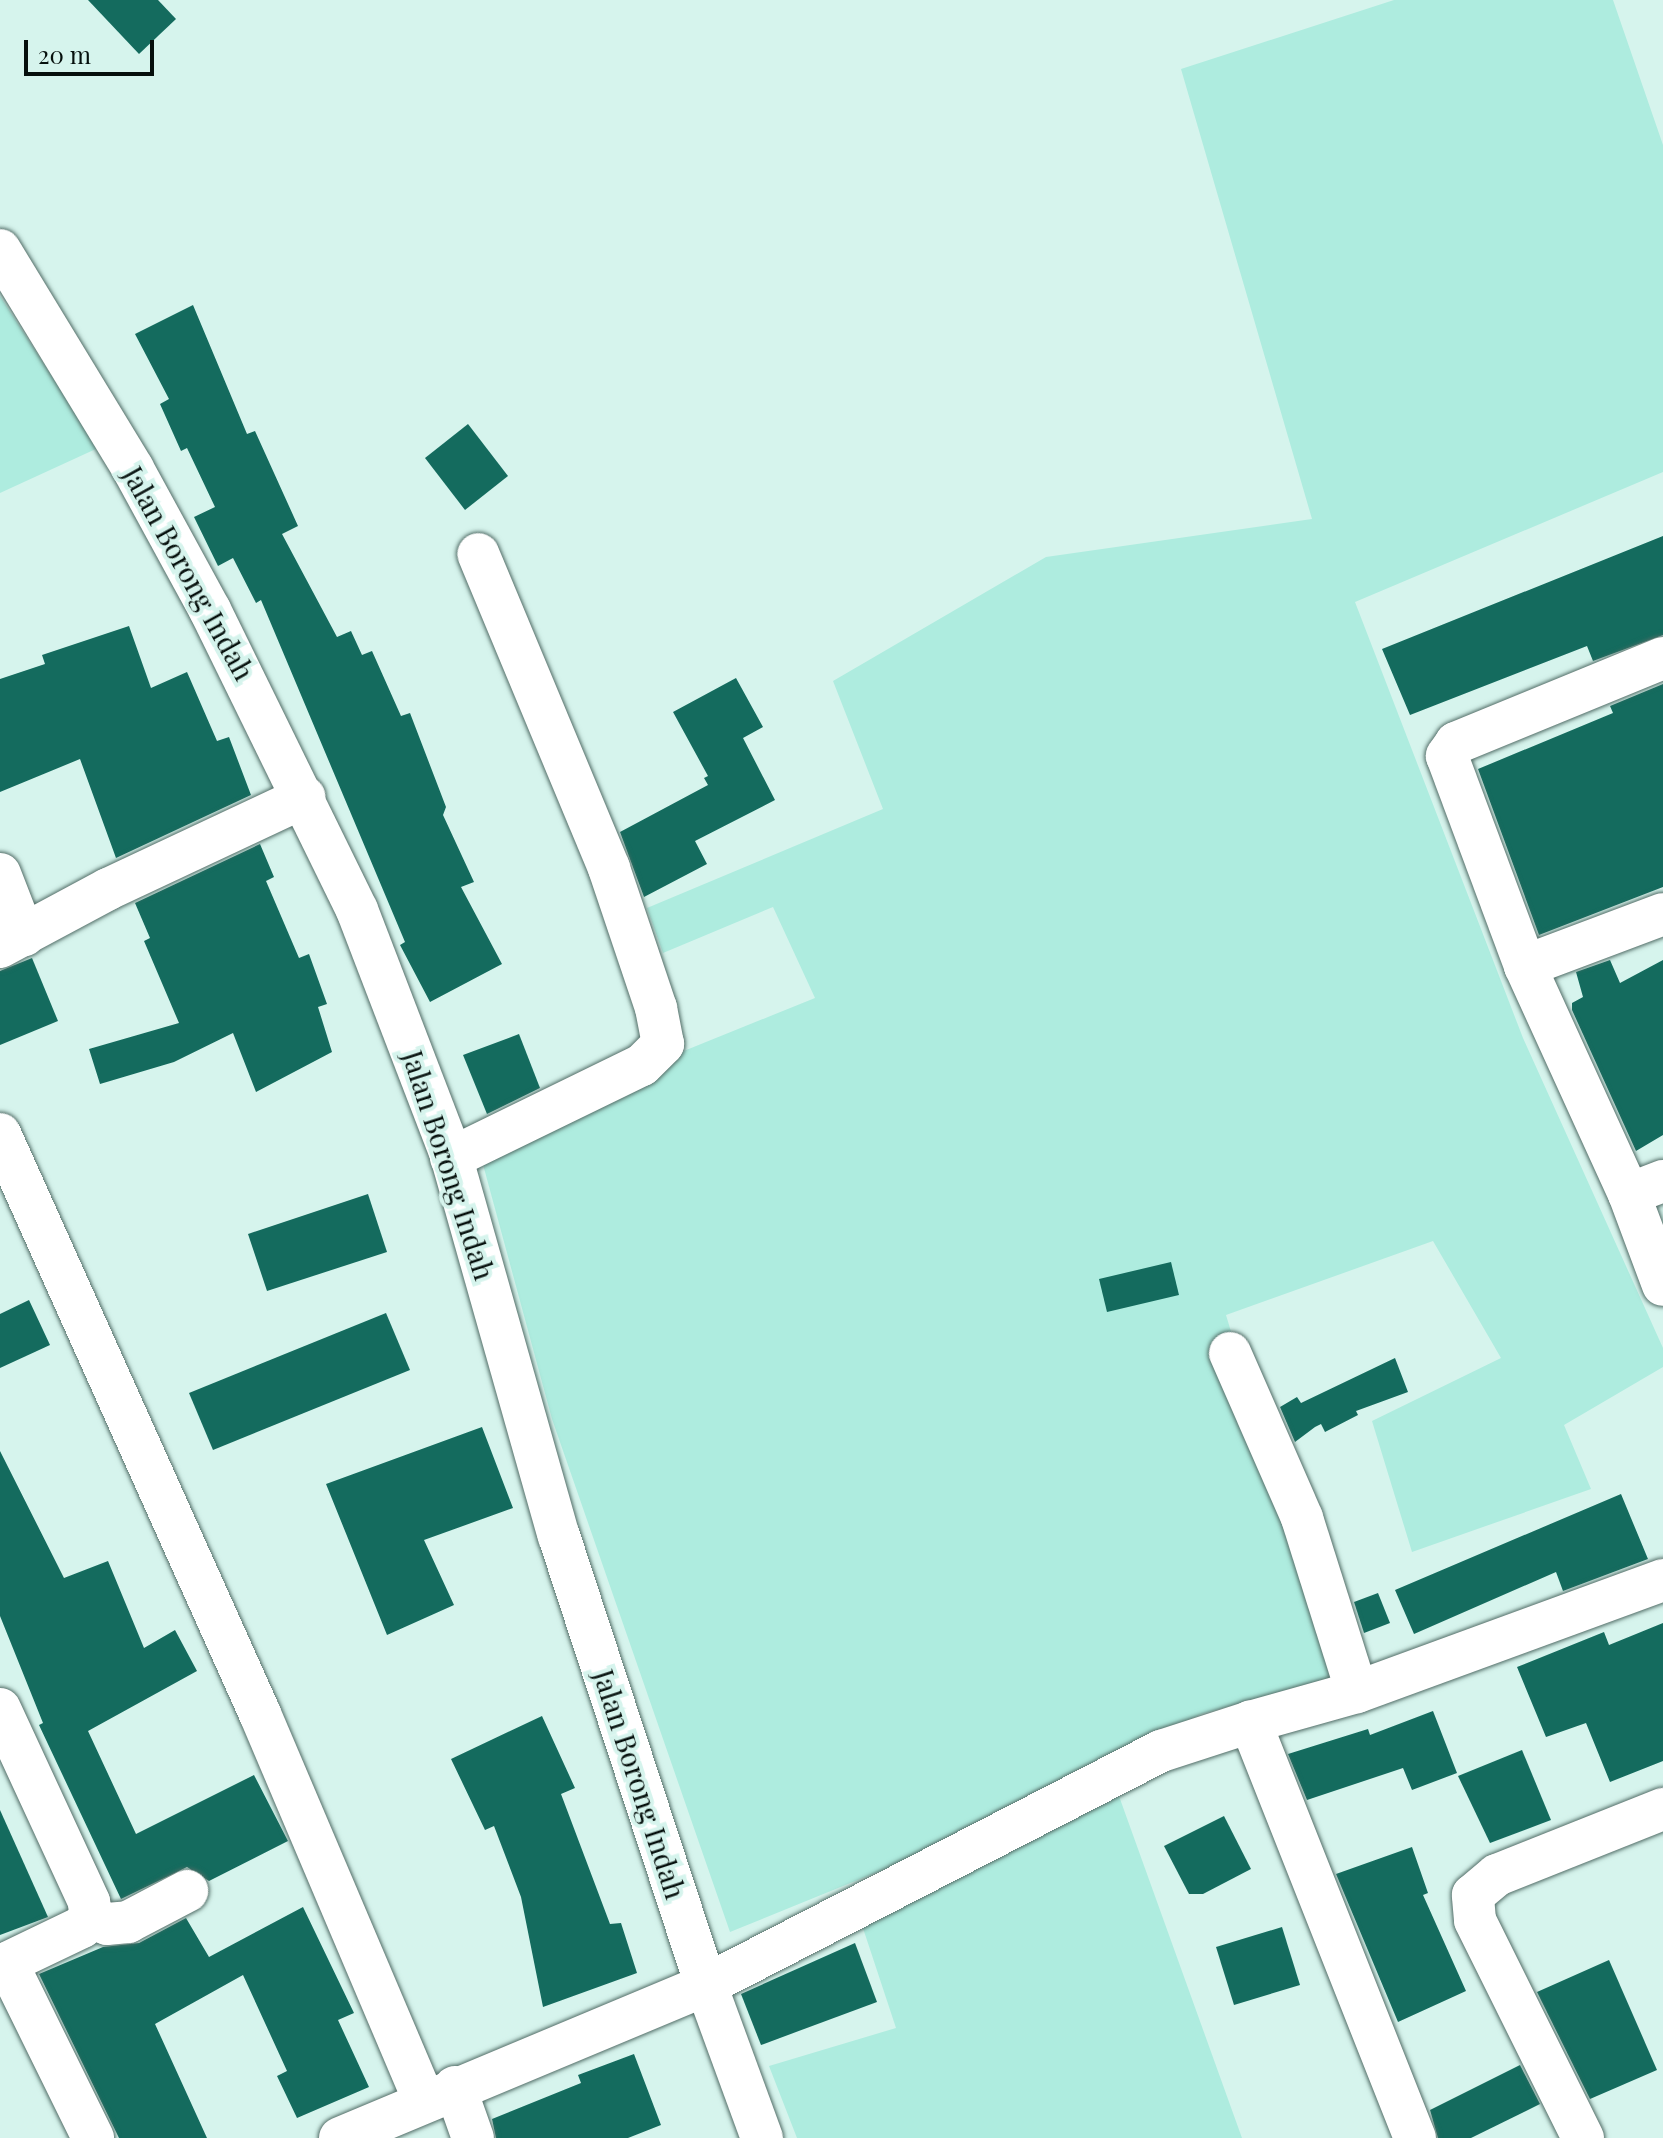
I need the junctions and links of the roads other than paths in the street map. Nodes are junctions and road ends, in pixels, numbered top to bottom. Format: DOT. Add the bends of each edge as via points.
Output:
graph roads {
  1 [pos="0,250"];
  2 [pos="478,554"];
  3 [pos="1663,658"];
  4 [pos="304,797"];
  5 [pos="0,874"];
  6 [pos="1663,914"];
  7 [pos="12,942"];
  8 [pos="1525,966"];
  9 [pos="0,1134"];
  10 [pos="451,1158"];
  11 [pos="1646,1187"];
  12 [pos="1663,1285"];
  13 [pos="1230,1353"];
  14 [pos="1663,1580"];
  15 [pos="1357,1692"];
  16 [pos="1,1711"];
  17 [pos="1250,1722"];
  18 [pos="1663,1809"];
  19 [pos="187,1891"];
  20 [pos="90,1917"];
  21 [pos="3,1964"];
  22 [pos="706,1985"];
  23 [pos="440,2094"];
  24 [pos="93,2138"];
  25 [pos="340,2138"];
  26 [pos="473,2138"];
  27 [pos="762,2138"];
  28 [pos="1415,2138"];
  29 [pos="1583,2138"];
  1 -- 4 [label="street, Jalan Borong Indah" via="140,482"];
  2 -- 10 [label="street" via="609,868 663,1044 642,1065"];
  3 -- 8 [label="street" via="1449,749 1447,756"];
  4 -- 7 [label="street" via="108,889"];
  4 -- 10 [label="street, Jalan Borong Indah" via="357,910"];
  5 -- 7 [label="street"];
  6 -- 8 [label="street"];
  8 -- 11 [label="street"];
  9 -- 23 [label="street" via="266,1728"];
  10 -- 22 [label="street, Jalan Borong Indah" via="559,1536"];
  11 -- 12 [label="street"];
  13 -- 15 [label="street" via="1302,1518"];
  14 -- 15 [label="street"];
  15 -- 17 [label="street"];
  16 -- 20 [label="street" via="89,1902"];
  17 -- 22 [label="street" via="1161,1751"];
  17 -- 28 [label="street"];
  18 -- 29 [label="street" via="1497,1875 1473,1895 1475,1920"];
  19 -- 20 [label="street" via="128,1922 107,1924"];
  20 -- 21 [label="street" via="82,1927"];
  21 -- 24 [label="street"];
  22 -- 23 [label="street"];
  22 -- 27 [label="street, Jalan Borong Indah"];
  23 -- 25 [label="street"];
  23 -- 26 [label="street"];
}
